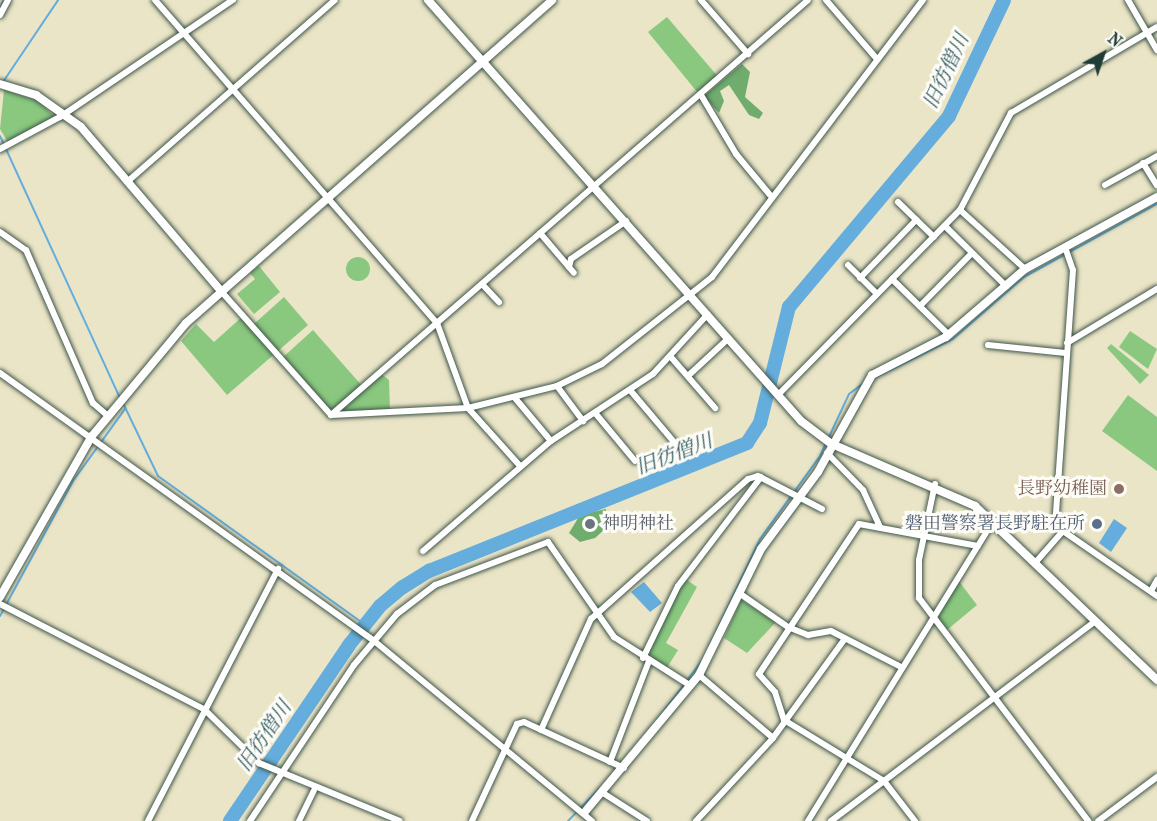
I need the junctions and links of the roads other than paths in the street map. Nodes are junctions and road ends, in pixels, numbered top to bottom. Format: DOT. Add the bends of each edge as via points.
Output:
graph roads {
  1 [pos="8,0"];
  2 [pos="155,0"];
  3 [pos="233,0"];
  4 [pos="335,0"];
  5 [pos="428,0"];
  6 [pos="552,0"];
  7 [pos="701,0"];
  8 [pos="808,0"];
  9 [pos="826,0"];
  10 [pos="923,0"];
  11 [pos="1128,0"];
  12 [pos="0,15"];
  13 [pos="1157,27"];
  14 [pos="183,32"];
  15 [pos="1147,33"];
  16 [pos="1157,50"];
  17 [pos="748,54"];
  18 [pos="877,59"];
  19 [pos="482,61"];
  20 [pos="0,84"];
  21 [pos="234,91"];
  22 [pos="701,95"];
  23 [pos="60,117"];
  24 [pos="0,149"];
  25 [pos="1157,156"];
  26 [pos="1143,164"];
  27 [pos="127,182"];
  28 [pos="1105,185"];
  29 [pos="1157,185"];
  30 [pos="595,186"];
  31 [pos="770,195"];
  32 [pos="1157,197"];
  33 [pos="326,198"];
  34 [pos="898,202"];
  35 [pos="960,210"];
  36 [pos="916,220"];
  37 [pos="626,221"];
  38 [pos="945,226"];
  39 [pos="0,232"];
  40 [pos="540,233"];
  41 [pos="934,237"];
  42 [pos="1066,250"];
  43 [pos="972,253"];
  44 [pos="848,265"];
  45 [pos="569,267"];
  46 [pos="1025,269"];
  47 [pos="574,273"];
  48 [pos="860,278"];
  49 [pos="892,279"];
  50 [pos="482,284"];
  51 [pos="1006,285"];
  52 [pos="1157,289"];
  53 [pos="220,290"];
  54 [pos="877,294"];
  55 [pos="692,297"];
  56 [pos="499,302"];
  57 [pos="920,306"];
  58 [pos="708,314"];
  59 [pos="437,324"];
  60 [pos="949,335"];
  61 [pos="729,338"];
  62 [pos="1066,343"];
  63 [pos="987,345"];
  64 [pos="1066,353"];
  65 [pos="670,356"];
  66 [pos="0,373"];
  67 [pos="689,375"];
  68 [pos="557,386"];
  69 [pos="630,390"];
  70 [pos="778,395"];
  71 [pos="515,398"];
  72 [pos="468,408"];
  73 [pos="715,408"];
  74 [pos="596,414"];
  75 [pos="107,415"];
  76 [pos="331,415"];
  77 [pos="583,421"];
  78 [pos="92,436"];
  79 [pos="551,441"];
  80 [pos="832,444"];
  81 [pos="827,453"];
  82 [pos="684,454"];
  83 [pos="635,461"];
  84 [pos="520,466"];
  85 [pos="762,477"];
  86 [pos="935,484"];
  87 [pos="802,495"];
  88 [pos="822,509"];
  89 [pos="993,521"];
  90 [pos="880,526"];
  91 [pos="1063,531"];
  92 [pos="924,536"];
  93 [pos="978,546"];
  94 [pos="423,551"];
  95 [pos="1035,563"];
  96 [pos="278,569"];
  97 [pos="1157,580"];
  98 [pos="1151,591"];
  99 [pos="739,593"];
  100 [pos="1157,596"];
  101 [pos="0,597"];
  102 [pos="0,604"];
  103 [pos="596,615"];
  104 [pos="934,616"];
  105 [pos="1095,621"];
  106 [pos="788,627"];
  107 [pos="373,640"];
  108 [pos="844,640"];
  109 [pos="646,660"];
  110 [pos="901,668"];
  111 [pos="699,675"];
  112 [pos="1157,680"];
  113 [pos="691,686"];
  114 [pos="995,696"];
  115 [pos="205,710"];
  116 [pos="784,720"];
  117 [pos="541,730"];
  118 [pos="772,738"];
  119 [pos="504,747"];
  120 [pos="845,757"];
  121 [pos="610,762"];
  122 [pos="624,768"];
  123 [pos="282,775"];
  124 [pos="1157,777"];
  125 [pos="885,781"];
  126 [pos="314,790"];
  127 [pos="603,793"];
  128 [pos="584,813"];
  129 [pos="148,821"];
  130 [pos="250,821"];
  131 [pos="299,821"];
  132 [pos="400,821"];
  133 [pos="472,821"];
  134 [pos="592,821"];
  135 [pos="647,821"];
  136 [pos="696,821"];
  137 [pos="808,821"];
  138 [pos="831,821"];
  139 [pos="915,821"];
  140 [pos="1088,821"];
  141 [pos="1098,821"];
  1 -- 12 [label="street"];
  2 -- 14 [label="street"];
  3 -- 14 [label="street"];
  4 -- 21 [label="street"];
  5 -- 19 [label="street"];
  6 -- 19 [label="street"];
  7 -- 17 [label="street"];
  8 -- 17 [label="street"];
  9 -- 18 [label="street"];
  10 -- 18 [label="street"];
  11 -- 15 [label="street"];
  13 -- 15 [label="street"];
  14 -- 21 [label="street"];
  14 -- 23 [label="street"];
  15 -- 16 [label="street"];
  15 -- 35 [label="street" via="1011,113"];
  17 -- 22 [label="street"];
  18 -- 31 [label="street"];
  19 -- 30 [label="street"];
  19 -- 33 [label="street"];
  20 -- 23 [label="street" via="36,95"];
  21 -- 27 [label="street"];
  21 -- 33 [label="street"];
  22 -- 30 [label="street"];
  22 -- 31 [label="street" via="736,154"];
  23 -- 24 [label="street"];
  23 -- 27 [label="street" via="81,127"];
  25 -- 26 [label="street"];
  26 -- 28 [label="street"];
  26 -- 29 [label="street"];
  27 -- 53 [label="street"];
  30 -- 37 [label="street"];
  30 -- 40 [label="street"];
  31 -- 55 [label="street"];
  32 -- 42 [label="street"];
  33 -- 53 [label="street"];
  33 -- 59 [label="street"];
  34 -- 36 [label="street"];
  35 -- 38 [label="street"];
  35 -- 46 [label="street"];
  36 -- 41 [label="street"];
  36 -- 48 [label="street"];
  37 -- 45 [label="street" via="572,259"];
  37 -- 55 [label="street"];
  38 -- 41 [label="street"];
  38 -- 43 [label="street"];
  39 -- 75 [label="street" via="26,250 93,403"];
  40 -- 45 [label="street"];
  40 -- 50 [label="street"];
  41 -- 49 [label="street"];
  42 -- 46 [label="street"];
  42 -- 62 [label="street" via="1072,270"];
  43 -- 51 [label="street"];
  43 -- 57 [label="street"];
  44 -- 48 [label="street"];
  45 -- 47 [label="street"];
  46 -- 51 [label="street"];
  48 -- 54 [label="street"];
  49 -- 54 [label="street"];
  49 -- 57 [label="street"];
  50 -- 56 [label="street"];
  50 -- 59 [label="street"];
  51 -- 60 [label="street"];
  52 -- 62 [label="street"];
  53 -- 75 [label="street"];
  53 -- 76 [label="street"];
  54 -- 70 [label="street"];
  55 -- 58 [label="street"];
  55 -- 68 [label="street" via="602,364"];
  57 -- 60 [label="street"];
  58 -- 61 [label="street"];
  58 -- 65 [label="street"];
  59 -- 72 [label="street"];
  59 -- 76 [label="street"];
  60 -- 80 [label="street" via="872,375"];
  61 -- 67 [label="street"];
  61 -- 70 [label="street"];
  62 -- 64 [label="street"];
  63 -- 64 [label="street"];
  64 -- 91 [label="street" via="1056,473 1056,515"];
  65 -- 67 [label="street"];
  65 -- 69 [label="street"];
  66 -- 78 [label="street"];
  67 -- 73 [label="street"];
  68 -- 71 [label="street"];
  68 -- 77 [label="street"];
  69 -- 74 [label="street"];
  69 -- 82 [label="street"];
  70 -- 80 [label="street" via="801,421"];
  71 -- 72 [label="street"];
  71 -- 79 [label="street"];
  72 -- 76 [label="street"];
  72 -- 84 [label="street"];
  74 -- 77 [label="street"];
  74 -- 83 [label="street"];
  75 -- 78 [label="street"];
  77 -- 79 [label="street"];
  78 -- 96 [label="street"];
  78 -- 101 [label="street"];
  79 -- 84 [label="street"];
  80 -- 81 [label="street"];
  80 -- 86 [label="street"];
  81 -- 87 [label="street"];
  81 -- 90 [label="street" via="863,490"];
  84 -- 94 [label="street"];
  85 -- 87 [label="street"];
  85 -- 103 [label="street" via="748,478"];
  85 -- 109 [label="street" via="678,586"];
  86 -- 89 [label="street"];
  86 -- 92 [label="street"];
  87 -- 88 [label="street"];
  87 -- 99 [label="street" via="770,533"];
  89 -- 93 [label="street"];
  89 -- 95 [label="street"];
  90 -- 92 [label="street"];
  90 -- 106 [label="street" via="859,524"];
  91 -- 95 [label="street"];
  91 -- 98 [label="street"];
  92 -- 93 [label="street"];
  92 -- 104 [label="street" via="919,598"];
  93 -- 104 [label="street"];
  95 -- 105 [label="street"];
  96 -- 107 [label="street"];
  96 -- 115 [label="street"];
  97 -- 98 [label="street"];
  98 -- 100 [label="street"];
  99 -- 106 [label="street"];
  99 -- 111 [label="street"];
  102 -- 115 [label="street"];
  103 -- 107 [label="street" via="548,542 435,585"];
  103 -- 109 [label="street"];
  103 -- 117 [label="street"];
  104 -- 110 [label="street"];
  104 -- 114 [label="street"];
  105 -- 112 [label="street"];
  105 -- 114 [label="street"];
  106 -- 108 [label="street" via="808,635 831,631"];
  106 -- 116 [label="street" via="759,674 775,693"];
  107 -- 119 [label="street"];
  107 -- 123 [label="street"];
  108 -- 110 [label="street"];
  108 -- 116 [label="street"];
  109 -- 113 [label="street"];
  109 -- 121 [label="street"];
  110 -- 120 [label="street"];
  111 -- 113 [label="street"];
  111 -- 118 [label="street"];
  113 -- 122 [label="street"];
  114 -- 125 [label="street"];
  114 -- 140 [label="street"];
  115 -- 123 [label="street" via="259,763"];
  115 -- 129 [label="street"];
  116 -- 118 [label="street"];
  116 -- 120 [label="street"];
  117 -- 119 [label="street" via="517,724"];
  117 -- 121 [label="street"];
  118 -- 136 [label="street"];
  119 -- 128 [label="street"];
  119 -- 133 [label="street"];
  120 -- 125 [label="street"];
  120 -- 137 [label="street"];
  121 -- 122 [label="street"];
  122 -- 127 [label="street"];
  123 -- 126 [label="street"];
  123 -- 130 [label="street"];
  124 -- 141 [label="street"];
  125 -- 138 [label="street"];
  125 -- 139 [label="street"];
  126 -- 131 [label="street"];
  126 -- 132 [label="street"];
  127 -- 128 [label="street"];
  127 -- 135 [label="street"];
  128 -- 134 [label="street"];
}
